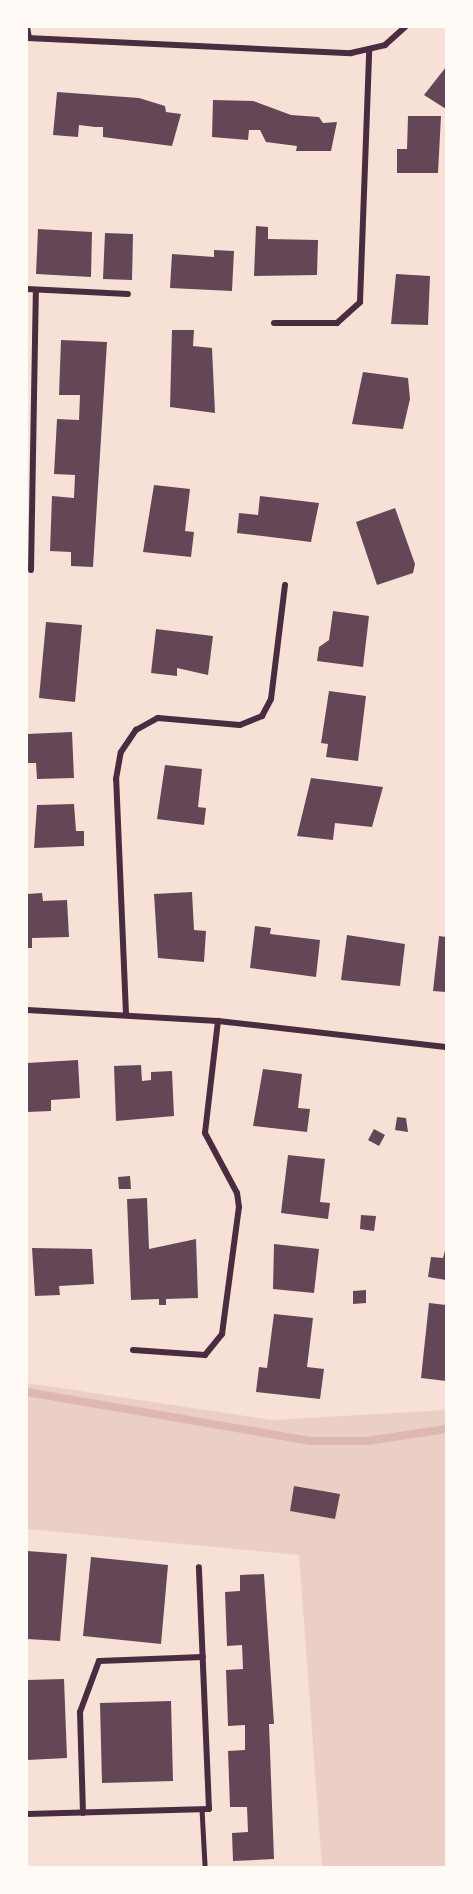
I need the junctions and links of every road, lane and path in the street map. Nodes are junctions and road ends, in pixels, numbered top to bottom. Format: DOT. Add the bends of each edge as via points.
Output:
graph roads {
  1 [pos="27,27"];
  2 [pos="405,27"];
  3 [pos="28,38"];
  4 [pos="369,51"];
  5 [pos="27,289"];
  6 [pos="36,290"];
  7 [pos="128,294"];
  8 [pos="274,323"];
  9 [pos="31,570"];
  10 [pos="285,585"];
  11 [pos="27,1010"];
  12 [pos="126,1014"];
  13 [pos="218,1021"];
  14 [pos="446,1047"];
  15 [pos="133,1350"];
  16 [pos="199,1568"];
  17 [pos="203,1657"];
  18 [pos="206,1809"];
  19 [pos="83,1812"];
  20 [pos="27,1814"];
  21 [pos="205,1865"];
  1 -- 3 [label="street"];
  2 -- 4 [label="street"];
  3 -- 4 [label="street"];
  4 -- 8 [label="street" via="360,302 337,323"];
  5 -- 6 [label="street"];
  6 -- 7 [label="street"];
  6 -- 9 [label="street"];
  10 -- 12 [label="street" via="271,699 262,716 240,725 158,718 136,730 121,752 116,779"];
  11 -- 12 [label="street"];
  12 -- 13 [label="street"];
  13 -- 14 [label="street"];
  13 -- 15 [label="street" via="205,1133 237,1193 239,1207 222,1334 205,1355"];
  16 -- 17 [label="street"];
  17 -- 18 [label="street"];
  17 -- 19 [label="street" via="99,1661 80,1712"];
  18 -- 19 [label="street"];
  18 -- 21 [label="lane"];
  19 -- 20 [label="street"];
}
